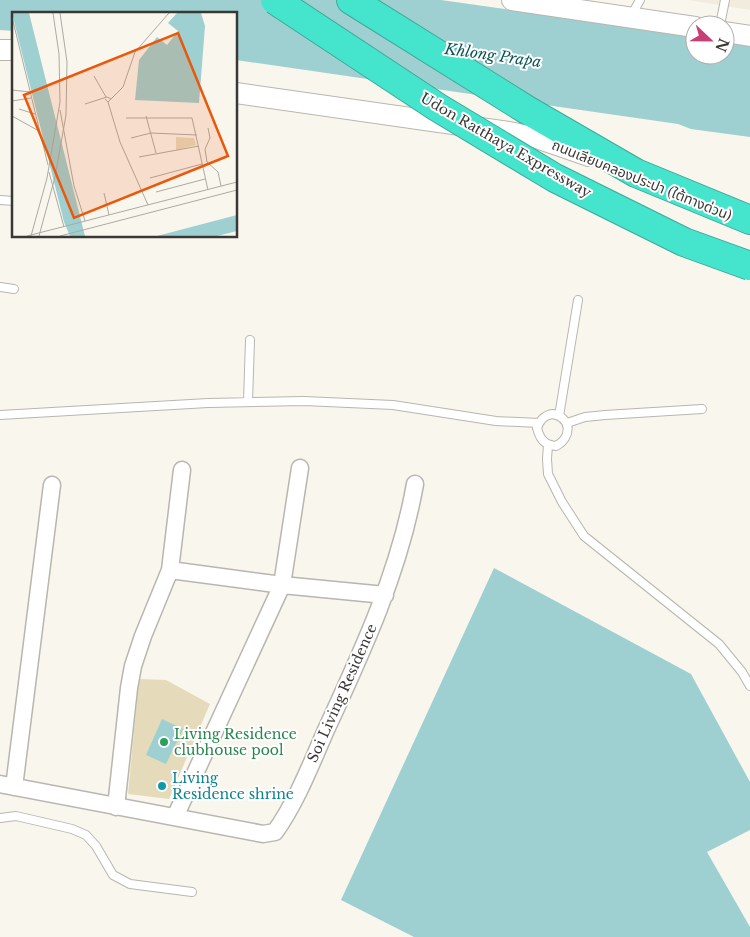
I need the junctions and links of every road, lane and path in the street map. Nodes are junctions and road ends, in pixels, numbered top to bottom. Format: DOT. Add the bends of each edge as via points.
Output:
graph roads {
  1 [pos="275,0"];
  2 [pos="352,0"];
  3 [pos="640,0"];
  4 [pos="726,0"];
  5 [pos="525,1"];
  6 [pos="722,15"];
  7 [pos="630,17"];
  8 [pos="685,25"];
  9 [pos="735,34"];
  10 [pos="750,36"];
  11 [pos="238,93"];
  12 [pos="750,221"];
  13 [pos="750,266"];
  14 [pos="0,287"];
  15 [pos="14,289"];
  16 [pos="578,300"];
  17 [pos="250,340"];
  18 [pos="248,402"];
  19 [pos="702,408"];
  20 [pos="0,415"];
  21 [pos="559,416"];
  22 [pos="539,423"];
  23 [pos="566,423"];
  24 [pos="548,445"];
  25 [pos="300,468"];
  26 [pos="182,470"];
  27 [pos="52,484"];
  28 [pos="415,484"];
  29 [pos="170,570"];
  30 [pos="282,585"];
  31 [pos="385,596"];
  32 [pos="750,686"];
  33 [pos="7,786"];
  34 [pos="116,807"];
  35 [pos="175,817"];
  36 [pos="0,818"];
  37 [pos="192,892"];
  1 -- 13 [label="highway, Udon Ratthaya Expressway, bridge" via="437,107 555,178 684,242"];
  2 -- 12 [label="highway" via="527,110 636,173"];
  3 -- 7 [label="lane"];
  4 -- 6 [label="lane"];
  5 -- 7 [label="street"];
  7 -- 8 [label="street"];
  9 -- 10 [label="street"];
  11 -- 12 [label="street, ถนนเลียบคลองประปา (ใต้ทางด่วน)" via="534,138 598,159 682,198"];
  14 -- 15 [label="lane"];
  16 -- 21 [label="lane"];
  17 -- 18 [label="lane"];
  18 -- 20 [label="lane"];
  18 -- 22 [label="lane" via="393,405 496,421"];
  19 -- 23 [label="lane" via="585,417"];
  21 -- 22 [label="lane" via="547,415"];
  21 -- 23 [label="lane"];
  22 -- 24 [label="lane" via="540,436"];
  23 -- 24 [label="lane" via="566,438 556,446"];
  24 -- 32 [label="lane" via="548,474 584,536 718,644"];
  25 -- 30 [label="street"];
  26 -- 29 [label="street"];
  27 -- 33 [label="street, Soi Living Residence"];
  28 -- 31 [label="street, Soi Living Residence" via="402,543"];
  29 -- 30 [label="street"];
  29 -- 34 [label="street" via="133,666"];
  30 -- 31 [label="street"];
  30 -- 35 [label="street"];
  31 -- 35 [label="street, Soi Living Residence" via="321,741 285,818 275,832 263,834"];
  33 -- 34 [label="street, Soi Living Residence"];
  34 -- 35 [label="street, Soi Living Residence"];
  36 -- 37 [label="lane" via="16,816 72,829 86,835 113,875 130,884"];
}
